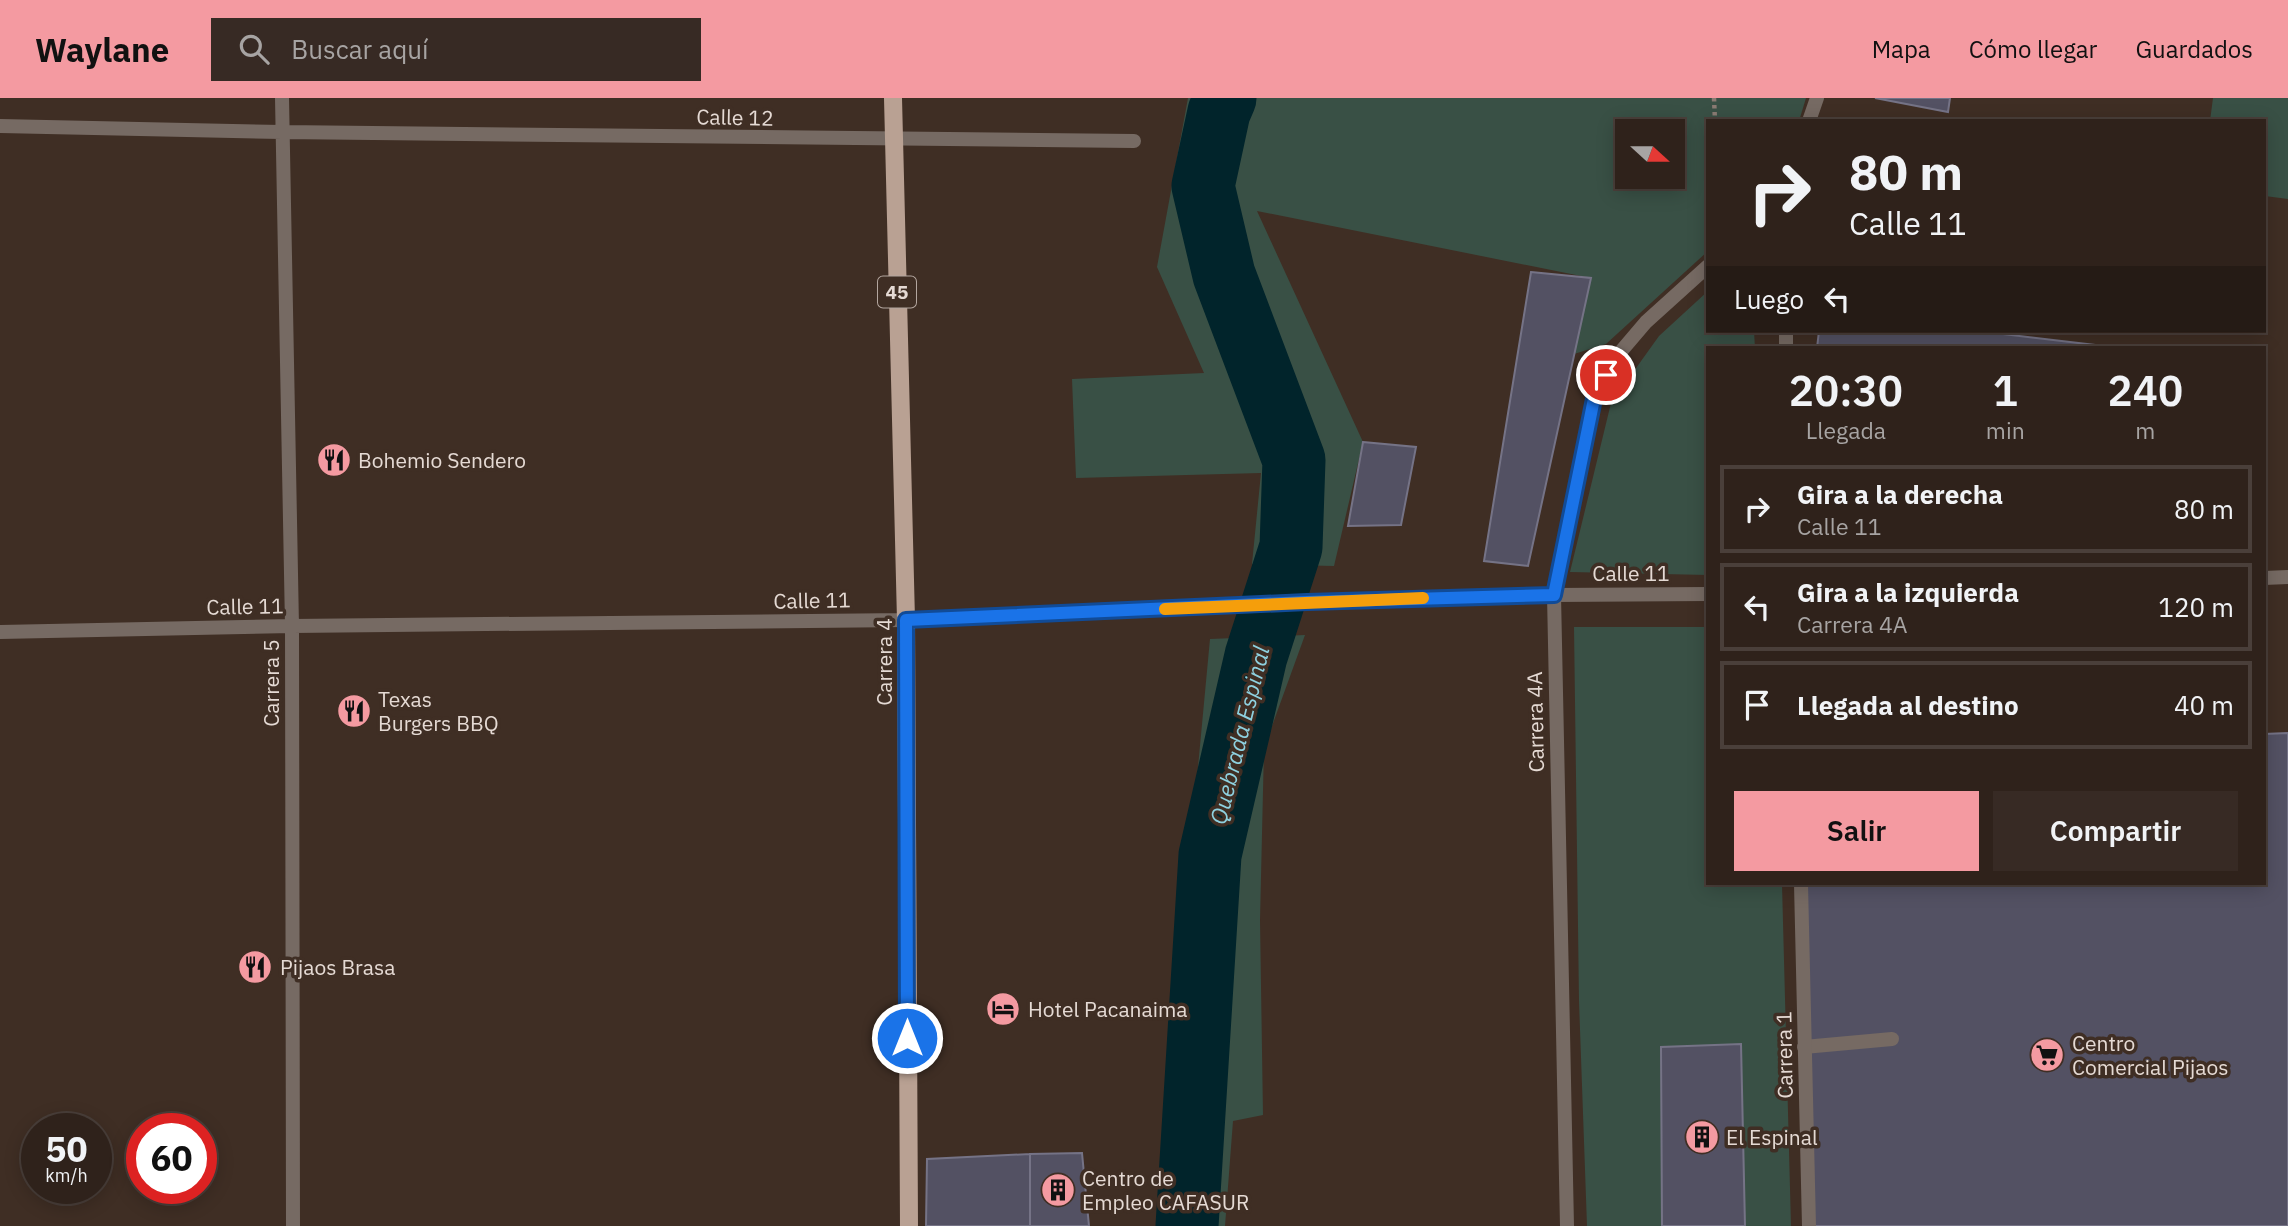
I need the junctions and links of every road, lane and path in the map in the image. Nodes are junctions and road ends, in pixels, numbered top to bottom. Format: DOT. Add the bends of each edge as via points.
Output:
graph roads {
  1 [pos="282,98"];
  2 [pos="893,98"];
  3 [pos="1714,98"];
  4 [pos="1816,98"];
  5 [pos="1715,119"];
  6 [pos="1810,119"];
  7 [pos="0,126"];
  8 [pos="282,132"];
  9 [pos="893,140"];
  10 [pos="1134,141"];
  11 [pos="1706,268"];
  12 [pos="2288,577"];
  13 [pos="2266,578"];
  14 [pos="1706,594"];
  15 [pos="1554,595"];
  16 [pos="906,620"];
  17 [pos="292,626"];
  18 [pos="0,632"];
  19 [pos="1801,885"];
  20 [pos="1892,1039"];
  21 [pos="1804,1047"];
  22 [pos="293,1226"];
  23 [pos="909,1226"];
  24 [pos="1567,1226"];
  25 [pos="1809,1226"];
  1 -- 8 [label="street, Carrera 5"];
  2 -- 9 [label="main road, Carrera 4 / 45"];
  3 -- 5 [label="path"];
  4 -- 6 [label="street"];
  7 -- 8 [label="street, Calle 12"];
  8 -- 9 [label="street, Calle 12"];
  8 -- 17 [label="street, Carrera 5"];
  9 -- 10 [label="street, Calle 12"];
  9 -- 16 [label="main road, Carrera 4 / 45"];
  11 -- 15 [label="street, Carrera 4A" via="1646,322 1617,356 1595,394"];
  12 -- 13 [label="street"];
  14 -- 15 [label="street, Calle 11"];
  15 -- 16 [label="street, Calle 11"];
  15 -- 24 [label="street, Carrera 4A"];
  16 -- 17 [label="street, Calle 11"];
  16 -- 23 [label="main road, Carrera 4 / 45"];
  17 -- 18 [label="street, Calle 11"];
  17 -- 22 [label="street, Carrera 5"];
  19 -- 21 [label="street, Carrera 1"];
  20 -- 21 [label="street"];
  21 -- 25 [label="street, Carrera 1"];
}
